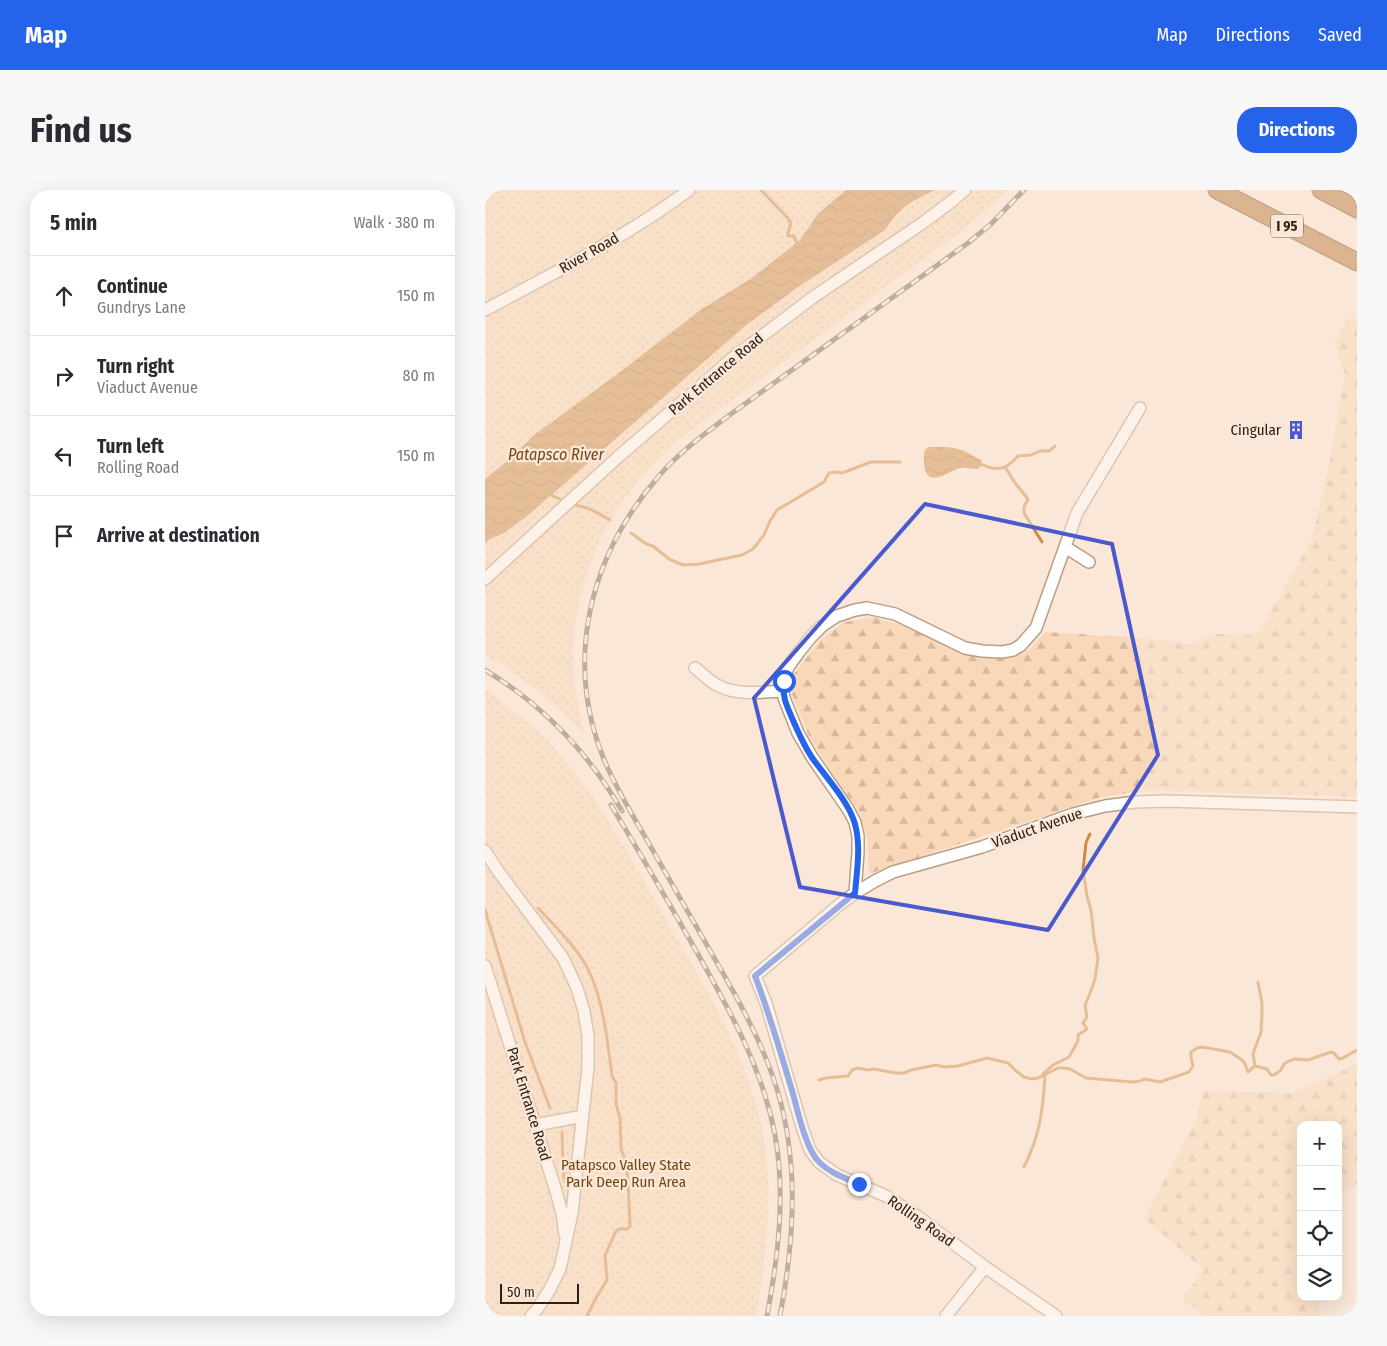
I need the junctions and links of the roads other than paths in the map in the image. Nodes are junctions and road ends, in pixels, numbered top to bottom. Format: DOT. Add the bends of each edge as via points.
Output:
graph roads {
  1 [pos="689,190"];
  2 [pos="965,190"];
  3 [pos="1217,190"];
  4 [pos="1321,190"];
  5 [pos="1357,209"];
  6 [pos="1357,262"];
  7 [pos="485,310"];
  8 [pos="1140,408"];
  9 [pos="1065,547"];
  10 [pos="1089,562"];
  11 [pos="485,579"];
  12 [pos="695,668"];
  13 [pos="783,695"];
  14 [pos="1357,807"];
  15 [pos="485,852"];
  16 [pos="855,893"];
  17 [pos="485,966"];
  18 [pos="755,976"];
  19 [pos="583,1116"];
  20 [pos="536,1125"];
  21 [pos="566,1243"];
  22 [pos="985,1267"];
  23 [pos="531,1316"];
  24 [pos="946,1316"];
  25 [pos="1056,1316"];
  1 -- 7 [label="street, River Road" via="582,258"];
  2 -- 11 [label="street, Park Entrance Road" via="734,357 618,457"];
  3 -- 6 [label="highway, I 95"];
  4 -- 5 [label="highway"];
  8 -- 9 [label="street" via="1077,513"];
  9 -- 10 [label="street"];
  9 -- 13 [label="street" via="1036,628 1013,650 965,648 895,614 867,608 855,610 837,616 811,636 788,667"];
  12 -- 13 [label="street" via="727,689"];
  13 -- 16 [label="street" via="798,733 855,822 858,852"];
  14 -- 16 [label="street, Viaduct Avenue" via="1167,801 1105,806 1073,814 982,847 893,872"];
  15 -- 19 [label="street, Park Entrance Road" via="563,958 577,988 588,1036"];
  16 -- 18 [label="street, Viaduct Avenue"];
  17 -- 20 [label="street, Park Entrance Road"];
  18 -- 22 [label="street, Rolling Road" via="802,1127 819,1162 837,1175 894,1201"];
  19 -- 20 [label="street"];
  19 -- 21 [label="street, Park Entrance Road"];
  20 -- 21 [label="street, Park Entrance Road" via="562,1214"];
  21 -- 23 [label="street, Park Entrance Road" via="560,1269"];
  22 -- 24 [label="street"];
  22 -- 25 [label="street, Rolling Road"];
}
